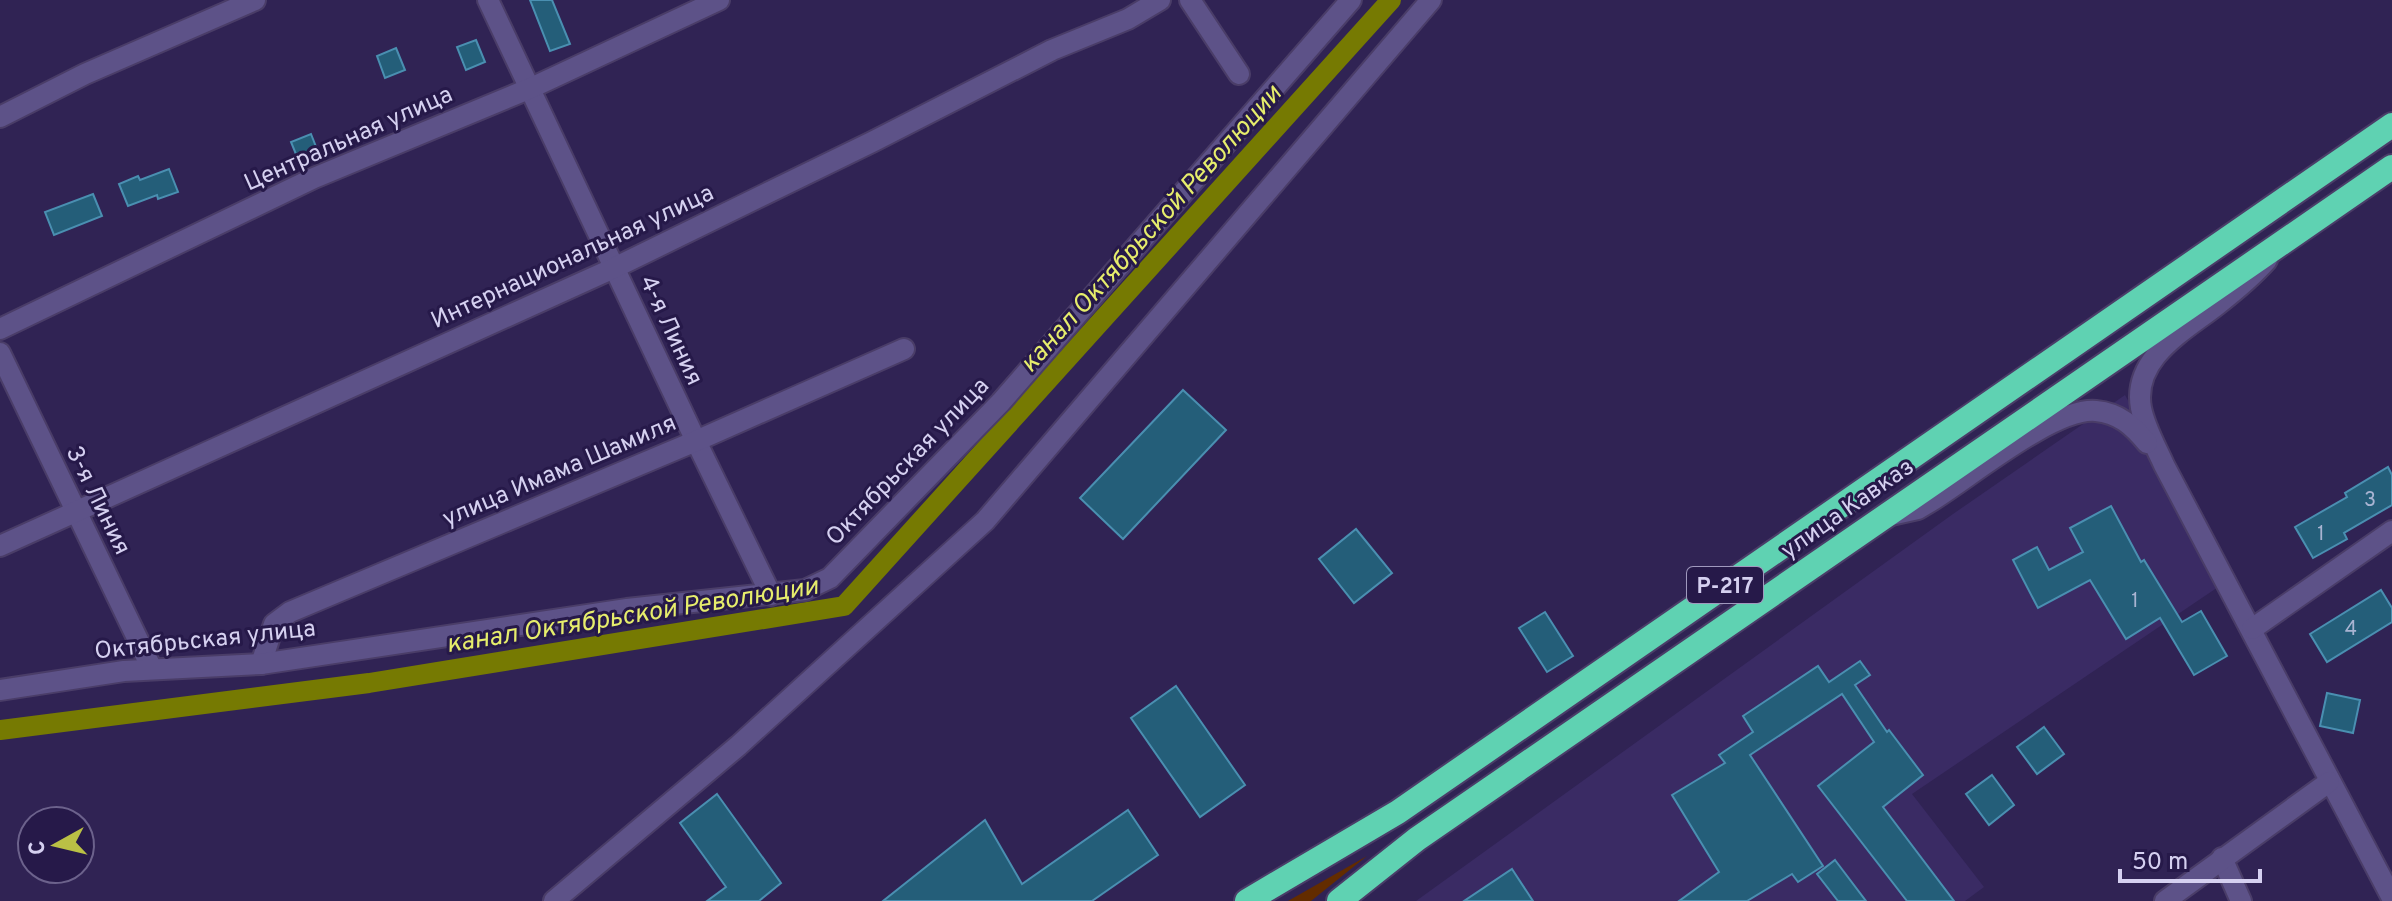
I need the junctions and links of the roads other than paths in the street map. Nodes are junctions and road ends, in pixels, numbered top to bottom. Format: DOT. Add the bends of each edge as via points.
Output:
graph roads {
  1 [pos="255,0"];
  2 [pos="488,0"];
  3 [pos="719,0"];
  4 [pos="1160,0"];
  5 [pos="1190,0"];
  6 [pos="1351,0"];
  7 [pos="1431,0"];
  8 [pos="1239,74"];
  9 [pos="531,88"];
  10 [pos="0,117"];
  11 [pos="2392,125"];
  12 [pos="2392,167"];
  13 [pos="2287,240"];
  14 [pos="614,268"];
  15 [pos="0,329"];
  16 [pos="904,349"];
  17 [pos="0,353"];
  18 [pos="696,441"];
  19 [pos="2164,465"];
  20 [pos="74,511"];
  21 [pos="1883,517"];
  22 [pos="2392,531"];
  23 [pos="0,546"];
  24 [pos="771,595"];
  25 [pos="2252,629"];
  26 [pos="261,664"];
  27 [pos="152,669"];
  28 [pos="0,690"];
  29 [pos="2329,782"];
  30 [pos="2222,858"];
  31 [pos="2392,898"];
  32 [pos="554,901"];
  33 [pos="1247,901"];
  34 [pos="1339,901"];
  35 [pos="2165,901"];
  36 [pos="2241,901"];
  1 -- 10 [label="street"];
  2 -- 9 [label="street, 4-я Линия"];
  3 -- 9 [label="street, Центральная улица"];
  4 -- 14 [label="street, Интернациональная улица"];
  5 -- 8 [label="street"];
  6 -- 24 [label="street, Октябрьская улица" via="1001,402 841,567 805,590"];
  7 -- 32 [label="street" via="985,521 738,746"];
  9 -- 14 [label="street, 4-я Линия"];
  9 -- 15 [label="street, Центральная улица" via="314,178"];
  11 -- 33 [label="highway, улица Кавказ / Р-217" via="1398,812"];
  12 -- 13 [label="highway, улица Кавказ / Р-217"];
  13 -- 19 [label="street" via="2249,281 2152,359 2144,375 2141,406"];
  13 -- 21 [label="highway, улица Кавказ / Р-217"];
  14 -- 18 [label="street, 4-я Линия"];
  14 -- 20 [label="street, Интернациональная улица"];
  16 -- 18 [label="street, улица Имама Шамиля"];
  17 -- 20 [label="street, 3-я Линия"];
  18 -- 24 [label="street, 4-я Линия"];
  18 -- 26 [label="street, улица Имама Шамиля" via="290,612 274,624"];
  19 -- 21 [label="street" via="2132,426 2114,414 2094,410 2050,423 1918,509"];
  19 -- 25 [label="street"];
  20 -- 23 [label="street, Интернациональная улица"];
  20 -- 27 [label="street, 3-я Линия"];
  21 -- 34 [label="highway, улица Кавказ / Р-217" via="1417,839"];
  22 -- 25 [label="street"];
  24 -- 26 [label="street, Октябрьская улица" via="627,609"];
  25 -- 29 [label="street"];
  26 -- 27 [label="street, Октябрьская улица"];
  27 -- 28 [label="street, Октябрьская улица"];
  29 -- 30 [label="street"];
  29 -- 31 [label="street"];
  30 -- 35 [label="street"];
  30 -- 36 [label="street"];
}
